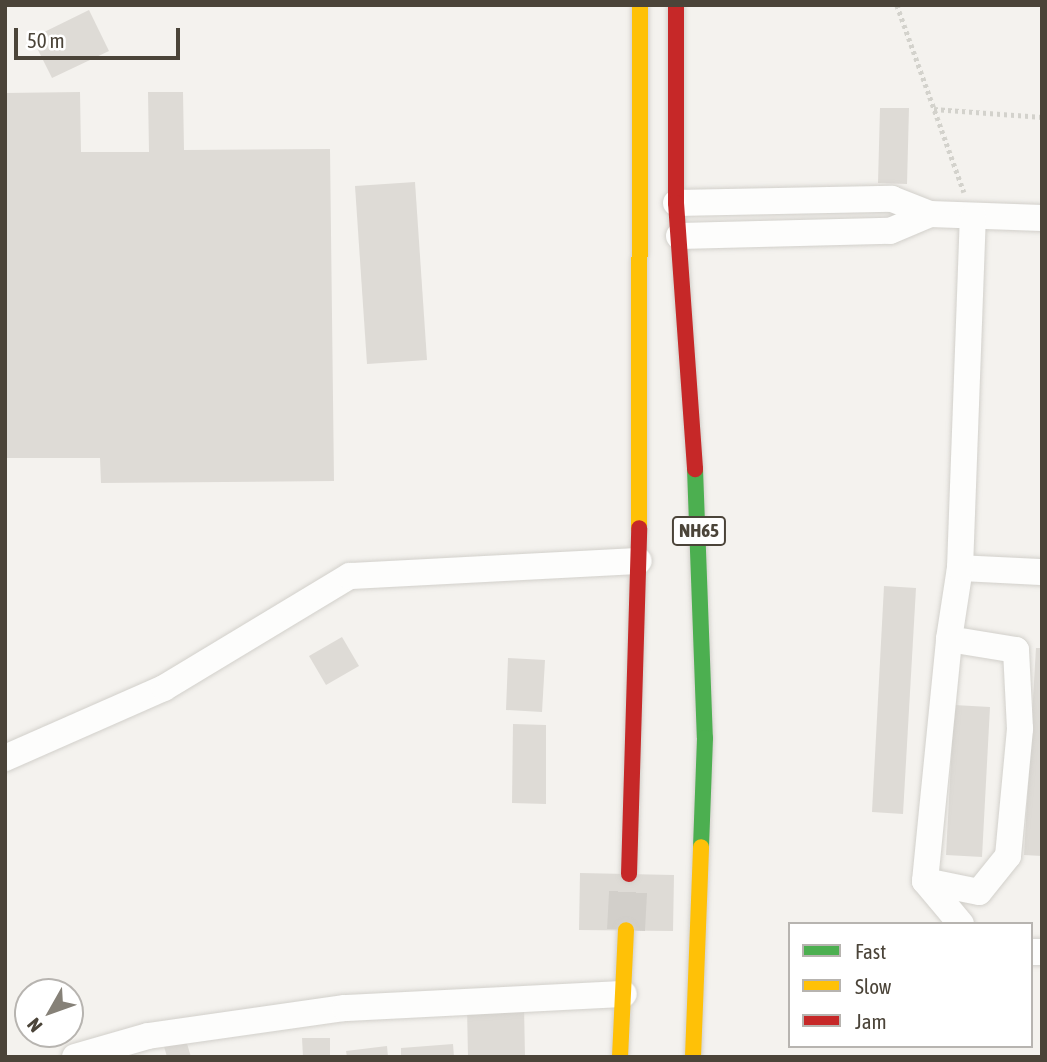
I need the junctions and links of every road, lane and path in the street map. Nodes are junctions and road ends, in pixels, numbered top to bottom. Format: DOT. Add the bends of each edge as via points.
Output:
graph roads {
  1 [pos="640,5"];
  2 [pos="676,5"];
  3 [pos="897,5"];
  4 [pos="934,109"];
  5 [pos="1042,117"];
  6 [pos="676,203"];
  7 [pos="930,214"];
  8 [pos="973,216"];
  9 [pos="1042,218"];
  10 [pos="679,236"];
  11 [pos="639,561"];
  12 [pos="960,568"];
  13 [pos="1042,572"];
  14 [pos="948,639"];
  15 [pos="5,758"];
  16 [pos="629,874"];
  17 [pos="925,881"];
  18 [pos="959,922"];
  19 [pos="626,930"];
  20 [pos="624,994"];
  21 [pos="75,1057"];
  22 [pos="620,1057"];
  23 [pos="693,1057"];
  1 -- 11 [label="highway"];
  2 -- 6 [label="highway, NH65"];
  3 -- 4 [label="path"];
  4 -- 5 [label="path"];
  4 -- 8 [label="path"];
  6 -- 7 [label="street" via="892,198"];
  6 -- 10 [label="highway, NH65"];
  7 -- 8 [label="street"];
  7 -- 10 [label="street" via="890,231"];
  8 -- 9 [label="street"];
  8 -- 12 [label="street"];
  10 -- 23 [label="highway, NH65" via="695,454 705,738"];
  11 -- 15 [label="street" via="350,576 164,688"];
  11 -- 16 [label="highway"];
  12 -- 13 [label="street"];
  12 -- 14 [label="street"];
  14 -- 17 [label="street"];
  14 -- 17 [label="street" via="1016,650 1018,755 1008,856 979,892"];
  17 -- 18 [label="street"];
  19 -- 20 [label="highway"];
  20 -- 21 [label="street" via="345,1007 148,1035"];
  20 -- 22 [label="highway"];
}
